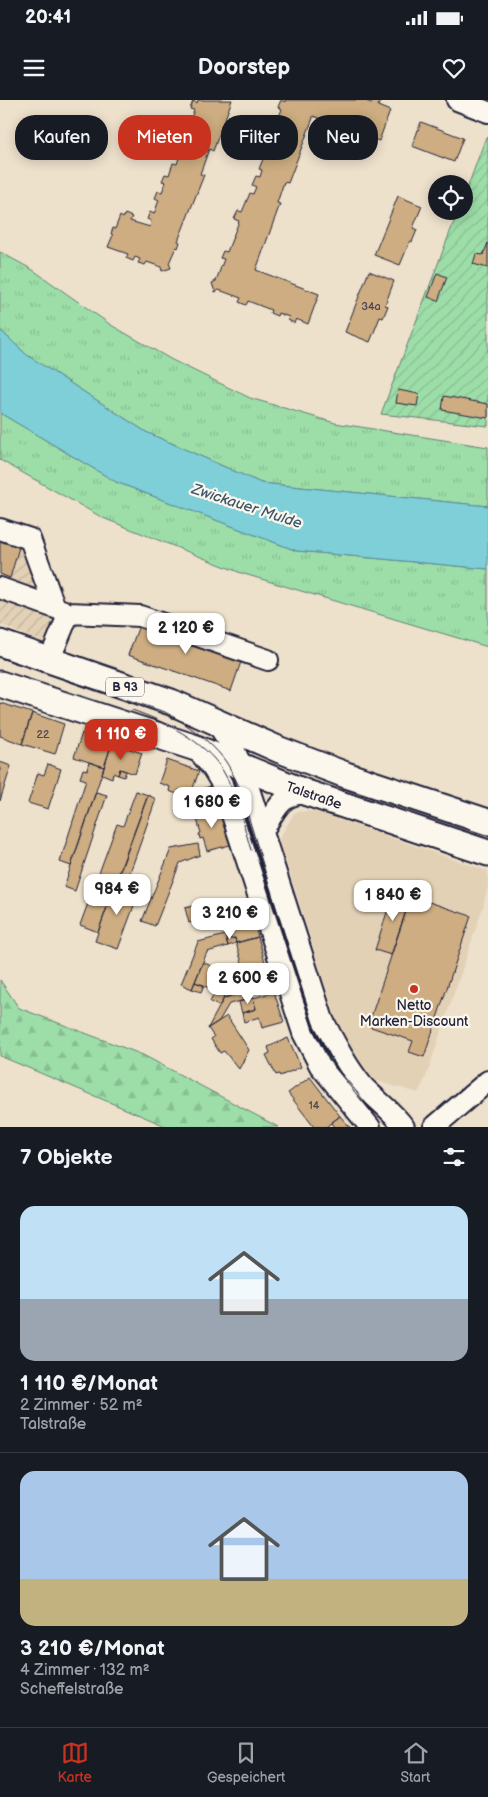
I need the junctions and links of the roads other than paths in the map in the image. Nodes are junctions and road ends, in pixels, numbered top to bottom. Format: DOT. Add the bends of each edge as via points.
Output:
graph roads {
  1 [pos="457,100"];
  2 [pos="488,112"];
  3 [pos="0,529"];
  4 [pos="0,588"];
  5 [pos="62,610"];
  6 [pos="0,643"];
  7 [pos="268,660"];
  8 [pos="49,661"];
  9 [pos="0,684"];
  10 [pos="234,759"];
  11 [pos="307,793"];
  12 [pos="488,822"];
  13 [pos="262,831"];
  14 [pos="488,853"];
  15 [pos="488,1081"];
  16 [pos="370,1127"];
  17 [pos="404,1127"];
  18 [pos="434,1127"];
  1 -- 2 [label="street"];
  3 -- 5 [label="street" via="30,539"];
  4 -- 5 [label="street"];
  5 -- 7 [label="street" via="140,616"];
  5 -- 8 [label="street"];
  6 -- 8 [label="main road, Talstraße / B 93"];
  8 -- 10 [label="main road, Talstraße / B 93" via="171,702 215,721"];
  9 -- 10 [label="main road, Talstraße / B 93"];
  10 -- 11 [label="main road, Talstraße / B 93"];
  10 -- 12 [label="main road, Talstraße / B 93" via="346,775"];
  10 -- 13 [label="street"];
  10 -- 16 [label="street" via="303,1033 320,1066"];
  11 -- 13 [label="street" via="286,798"];
  11 -- 14 [label="main road, Talstraße / B 93"];
  13 -- 17 [label="street" via="323,1020 340,1056 364,1087"];
  15 -- 18 [label="street"];
}
